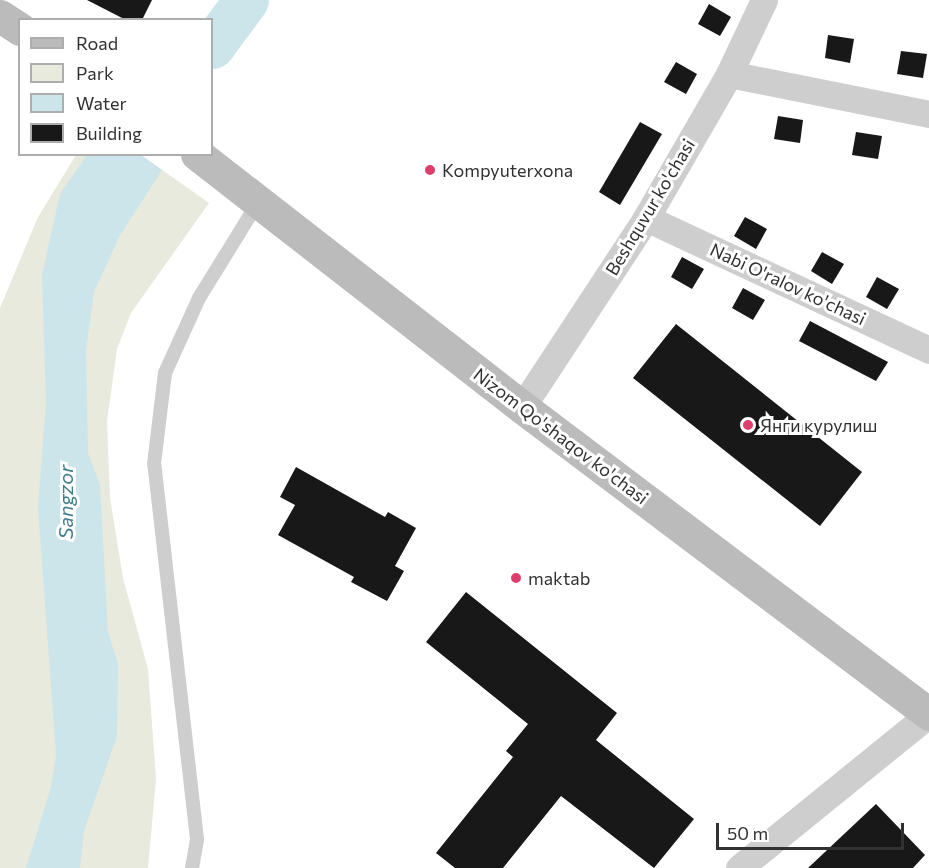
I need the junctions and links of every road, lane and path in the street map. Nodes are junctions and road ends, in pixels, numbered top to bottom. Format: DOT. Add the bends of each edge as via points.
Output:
graph roads {
  1 [pos="764,0"];
  2 [pos="0,16"];
  3 [pos="18,28"];
  4 [pos="729,74"];
  5 [pos="929,114"];
  6 [pos="200,156"];
  7 [pos="252,195"];
  8 [pos="646,218"];
  9 [pos="929,350"];
  10 [pos="522,407"];
  11 [pos="929,714"];
  12 [pos="192,868"];
  13 [pos="739,868"];
  1 -- 4 [label="street, Beshquvur ko'chasi"];
  2 -- 3 [label="main road"];
  4 -- 5 [label="street"];
  4 -- 8 [label="street, Beshquvur ko'chasi"];
  6 -- 7 [label="main road, Nizom Qo'shaqov ko'chasi"];
  7 -- 10 [label="main road, Nizom Qo'shaqov ko'chasi"];
  7 -- 12 [label="lane" via="165,373 154,464 196,839"];
  8 -- 9 [label="street, Nabi O'ralov ko'chasi"];
  8 -- 10 [label="street, Beshquvur ko'chasi"];
  10 -- 11 [label="main road, Nizom Qo'shaqov ko'chasi"];
  11 -- 13 [label="street"];
}
